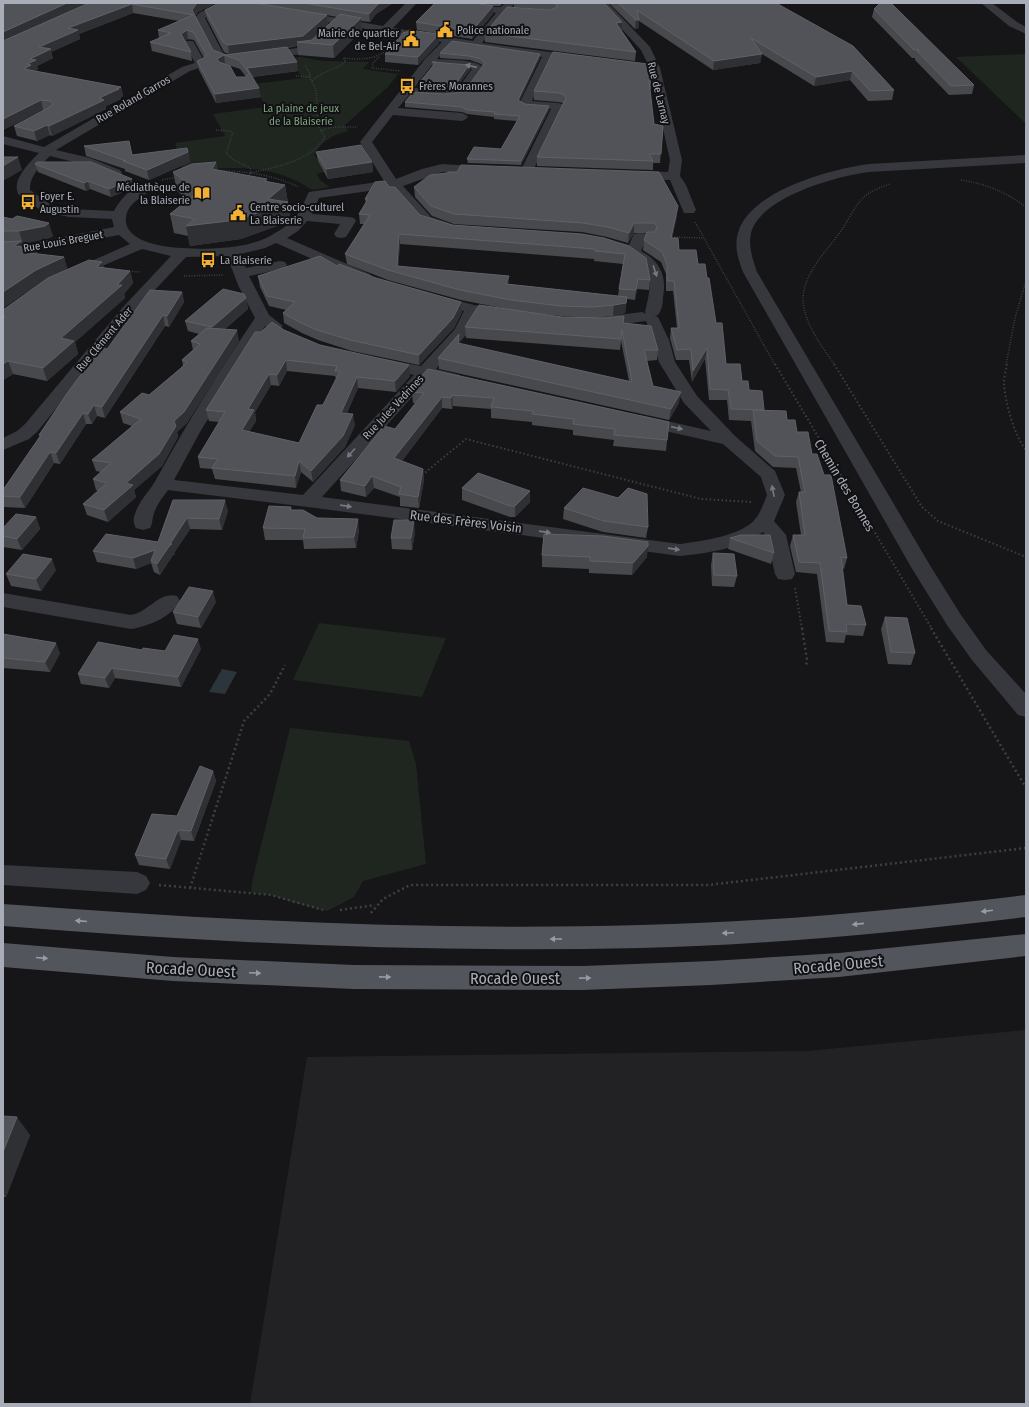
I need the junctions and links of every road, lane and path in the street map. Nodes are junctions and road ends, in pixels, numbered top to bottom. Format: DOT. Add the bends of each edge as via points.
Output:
graph roads {
  1 [pos="231,3"];
  2 [pos="401,3"];
  3 [pos="603,3"];
  4 [pos="986,3"];
  5 [pos="412,4"];
  6 [pos="507,7"];
  7 [pos="484,9"];
  8 [pos="288,13"];
  9 [pos="541,13"];
  10 [pos="339,21"];
  11 [pos="414,25"];
  12 [pos="386,29"];
  13 [pos="406,32"];
  14 [pos="1026,32"];
  15 [pos="450,40"];
  16 [pos="189,42"];
  17 [pos="474,45"];
  18 [pos="391,47"];
  19 [pos="308,50"];
  20 [pos="548,55"];
  21 [pos="381,56"];
  22 [pos="588,60"];
  23 [pos="428,61"];
  24 [pos="610,63"];
  25 [pos="655,68"];
  26 [pos="420,72"];
  27 [pos="296,76"];
  28 [pos="311,77"];
  29 [pos="312,80"];
  30 [pos="406,90"];
  31 [pos="391,111"];
  32 [pos="462,116"];
  33 [pos="359,127"];
  34 [pos="16,129"];
  35 [pos="216,130"];
  36 [pos="321,132"];
  37 [pos="3,136"];
  38 [pos="3,140"];
  39 [pos="46,151"];
  40 [pos="1026,159"];
  41 [pos="18,163"];
  42 [pos="34,166"];
  43 [pos="213,171"];
  44 [pos="385,172"];
  45 [pos="526,172"];
  46 [pos="542,172"];
  47 [pos="251,173"];
  48 [pos="619,175"];
  49 [pos="178,176"];
  50 [pos="674,176"];
  51 [pos="246,178"];
  52 [pos="961,180"];
  53 [pos="892,183"];
  54 [pos="393,184"];
  55 [pos="147,186"];
  56 [pos="336,192"];
  57 [pos="314,195"];
  58 [pos="1026,207"];
  59 [pos="689,210"];
  60 [pos="119,215"];
  61 [pos="305,217"];
  62 [pos="458,229"];
  63 [pos="122,230"];
  64 [pos="341,234"];
  65 [pos="648,237"];
  66 [pos="276,238"];
  67 [pos="704,238"];
  68 [pos="607,242"];
  69 [pos="141,244"];
  70 [pos="3,249"];
  71 [pos="232,251"];
  72 [pos="634,252"];
  73 [pos="181,254"];
  74 [pos="101,263"];
  75 [pos="280,265"];
  76 [pos="122,270"];
  77 [pos="242,273"];
  78 [pos="60,281"];
  79 [pos="375,281"];
  80 [pos="1026,281"];
  81 [pos="417,294"];
  82 [pos="473,309"];
  83 [pos="516,316"];
  84 [pos="649,316"];
  85 [pos="263,318"];
  86 [pos="578,324"];
  87 [pos="290,335"];
  88 [pos="365,359"];
  89 [pos="425,373"];
  90 [pos="470,382"];
  91 [pos="624,416"];
  92 [pos="729,440"];
  93 [pos="3,445"];
  94 [pos="1026,450"];
  95 [pos="419,477"];
  96 [pos="163,484"];
  97 [pos="308,501"];
  98 [pos="774,503"];
  99 [pos="764,522"];
  100 [pos="143,524"];
  101 [pos="1026,557"];
  102 [pos="785,574"];
  103 [pos="3,600"];
  104 [pos="170,601"];
  105 [pos="286,665"];
  106 [pos="806,666"];
  107 [pos="1026,709"];
  108 [pos="1026,788"];
  109 [pos="1026,848"];
  110 [pos="3,875"];
  111 [pos="137,883"];
  112 [pos="190,888"];
  113 [pos="375,905"];
  114 [pos="1026,906"];
  115 [pos="334,910"];
  116 [pos="328,911"];
  117 [pos="3,915"];
  118 [pos="360,937"];
  119 [pos="1026,945"];
  120 [pos="3,955"];
  1 -- 19 [label="street" via="203,14 200,18 221,57 236,59"];
  2 -- 5 [label="street"];
  3 -- 25 [label="street, Rue de Larnay" via="646,49"];
  4 -- 14 [label="street"];
  5 -- 12 [label="street"];
  6 -- 7 [label="street"];
  6 -- 9 [label="street"];
  6 -- 17 [label="street"];
  8 -- 10 [label="street"];
  10 -- 12 [label="street"];
  10 -- 19 [label="street"];
  11 -- 13 [label="street"];
  12 -- 13 [label="street"];
  13 -- 15 [label="street"];
  15 -- 17 [label="street"];
  15 -- 23 [label="street"];
  16 -- 39 [label="street, Rue Roland Garros" via="201,64 186,69"];
  17 -- 20 [label="street"];
  18 -- 21 [label="path"];
  19 -- 28 [label="path" via="301,57"];
  20 -- 22 [label="street"];
  20 -- 45 [label="street" via="525,104 558,106"];
  21 -- 26 [label="path" via="372,68"];
  21 -- 29 [label="path" via="365,60 343,58 346,61 342,65"];
  23 -- 26 [label="street"];
  30 -- 23 [label="street, one-way" via="459,94 479,68 470,64"];
  24 -- 25 [label="street"];
  25 -- 50 [label="street, Rue de Larnay" via="676,160"];
  26 -- 30 [label="street"];
  27 -- 28 [label="path"];
  28 -- 29 [label="path"];
  29 -- 36 [label="path" via="316,89 318,126"];
  30 -- 31 [label="street"];
  31 -- 32 [label="street"];
  31 -- 44 [label="street" via="366,142"];
  33 -- 36 [label="path" via="331,127"];
  34 -- 37 [label="street"];
  35 -- 47 [label="path" via="233,133 226,153 250,168"];
  36 -- 47 [label="path" via="323,141 312,153"];
  38 -- 39 [label="street"];
  39 -- 42 [label="street"];
  39 -- 55 [label="street" via="86,161"];
  40 -- 107 [label="street" via="860,169 826,176 777,197 754,216 746,227 744,250 750,272 921,567 979,655"];
  41 -- 42 [label="street"];
  42 -- 60 [label="street" via="23,183 24,192 47,208 70,213"];
  43 -- 47 [label="path"];
  44 -- 54 [label="street"];
  44 -- 56 [label="street" via="343,180 336,184"];
  45 -- 46 [label="street"];
  45 -- 54 [label="street" via="442,168"];
  47 -- 51 [label="path"];
  47 -- 57 [label="path" via="276,178"];
  48 -- 50 [label="street"];
  49 -- 55 [label="path"];
  50 -- 59 [label="street"];
  52 -- 58 [label="path" via="996,188"];
  53 -- 101 [label="path" via="879,187 861,199 816,266 806,284 803,300 806,315 922,507 938,521"];
  54 -- 56 [label="street" via="353,195"];
  54 -- 62 [label="street" via="426,220"];
  55 -- 60 [label="street" via="131,198"];
  56 -- 57 [label="street"];
  57 -- 61 [label="street"];
  59 -- 67 [label="path, Chemin des Bonnes"];
  60 -- 63 [label="street"];
  61 -- 64 [label="street" via="349,221"];
  61 -- 66 [label="street" via="292,229"];
  63 -- 69 [label="street"];
  63 -- 70 [label="street, Rue Louis Breguet" via="23,249"];
  65 -- 67 [label="path"];
  65 -- 72 [label="street" via="639,237"];
  66 -- 71 [label="street" via="256,246"];
  66 -- 79 [label="street"];
  67 -- 108 [label="path, Chemin des Bonnes" via="794,398"];
  68 -- 72 [label="street"];
  69 -- 73 [label="street"];
  69 -- 74 [label="street"];
  71 -- 73 [label="street"];
  71 -- 77 [label="street"];
  72 -- 84 [label="street, one-way" via="654,265 658,292"];
  73 -- 93 [label="street, Rue Clément Ader" via="120,320 31,428"];
  74 -- 76 [label="street"];
  74 -- 78 [label="street"];
  75 -- 77 [label="street"];
  77 -- 85 [label="street"];
  80 -- 94 [label="path" via="1010,341 1004,382 1009,412"];
  81 -- 82 [label="street"];
  82 -- 83 [label="street"];
  82 -- 89 [label="street, Rue Jules Vedrines" via="462,331"];
  84 -- 86 [label="street"];
  84 -- 92 [label="street" via="662,340 667,362 690,399"];
  85 -- 87 [label="street"];
  85 -- 96 [label="street" via="206,407"];
  88 -- 89 [label="street"];
  89 -- 90 [label="street"];
  89 -- 97 [label="street, Rue Jules Vedrines, one-way"];
  91 -- 92 [label="street, one-way"];
  98 -- 92 [label="street, one-way" via="776,495 769,475"];
  95 -- 98 [label="path" via="466,439 701,499"];
  96 -- 97 [label="street, Rue des Frères Voisin"];
  96 -- 100 [label="street" via="145,511"];
  97 -- 99 [label="street, Rue des Frères Voisin, one-way" via="680,550 730,541 747,534"];
  98 -- 99 [label="street, Rue des Frères Voisin"];
  99 -- 102 [label="street" via="776,535"];
  102 -- 106 [label="path" via="793,580"];
  103 -- 104 [label="street" via="131,622 153,616"];
  105 -- 112 [label="path" via="270,694 244,721"];
  109 -- 113 [label="path" via="708,885 410,885 386,895"];
  110 -- 111 [label="street"];
  111 -- 112 [label="path"];
  112 -- 116 [label="path" via="271,895"];
  113 -- 115 [label="path"];
  113 -- 118 [label="path"];
  114 -- 118 [label="main road, one-way" via="827,927 701,934 578,938"];
  118 -- 117 [label="main road, one-way"];
  120 -- 119 [label="main road, Rocade Ouest, one-way" via="173,969 323,975 583,978 839,965"];
}
